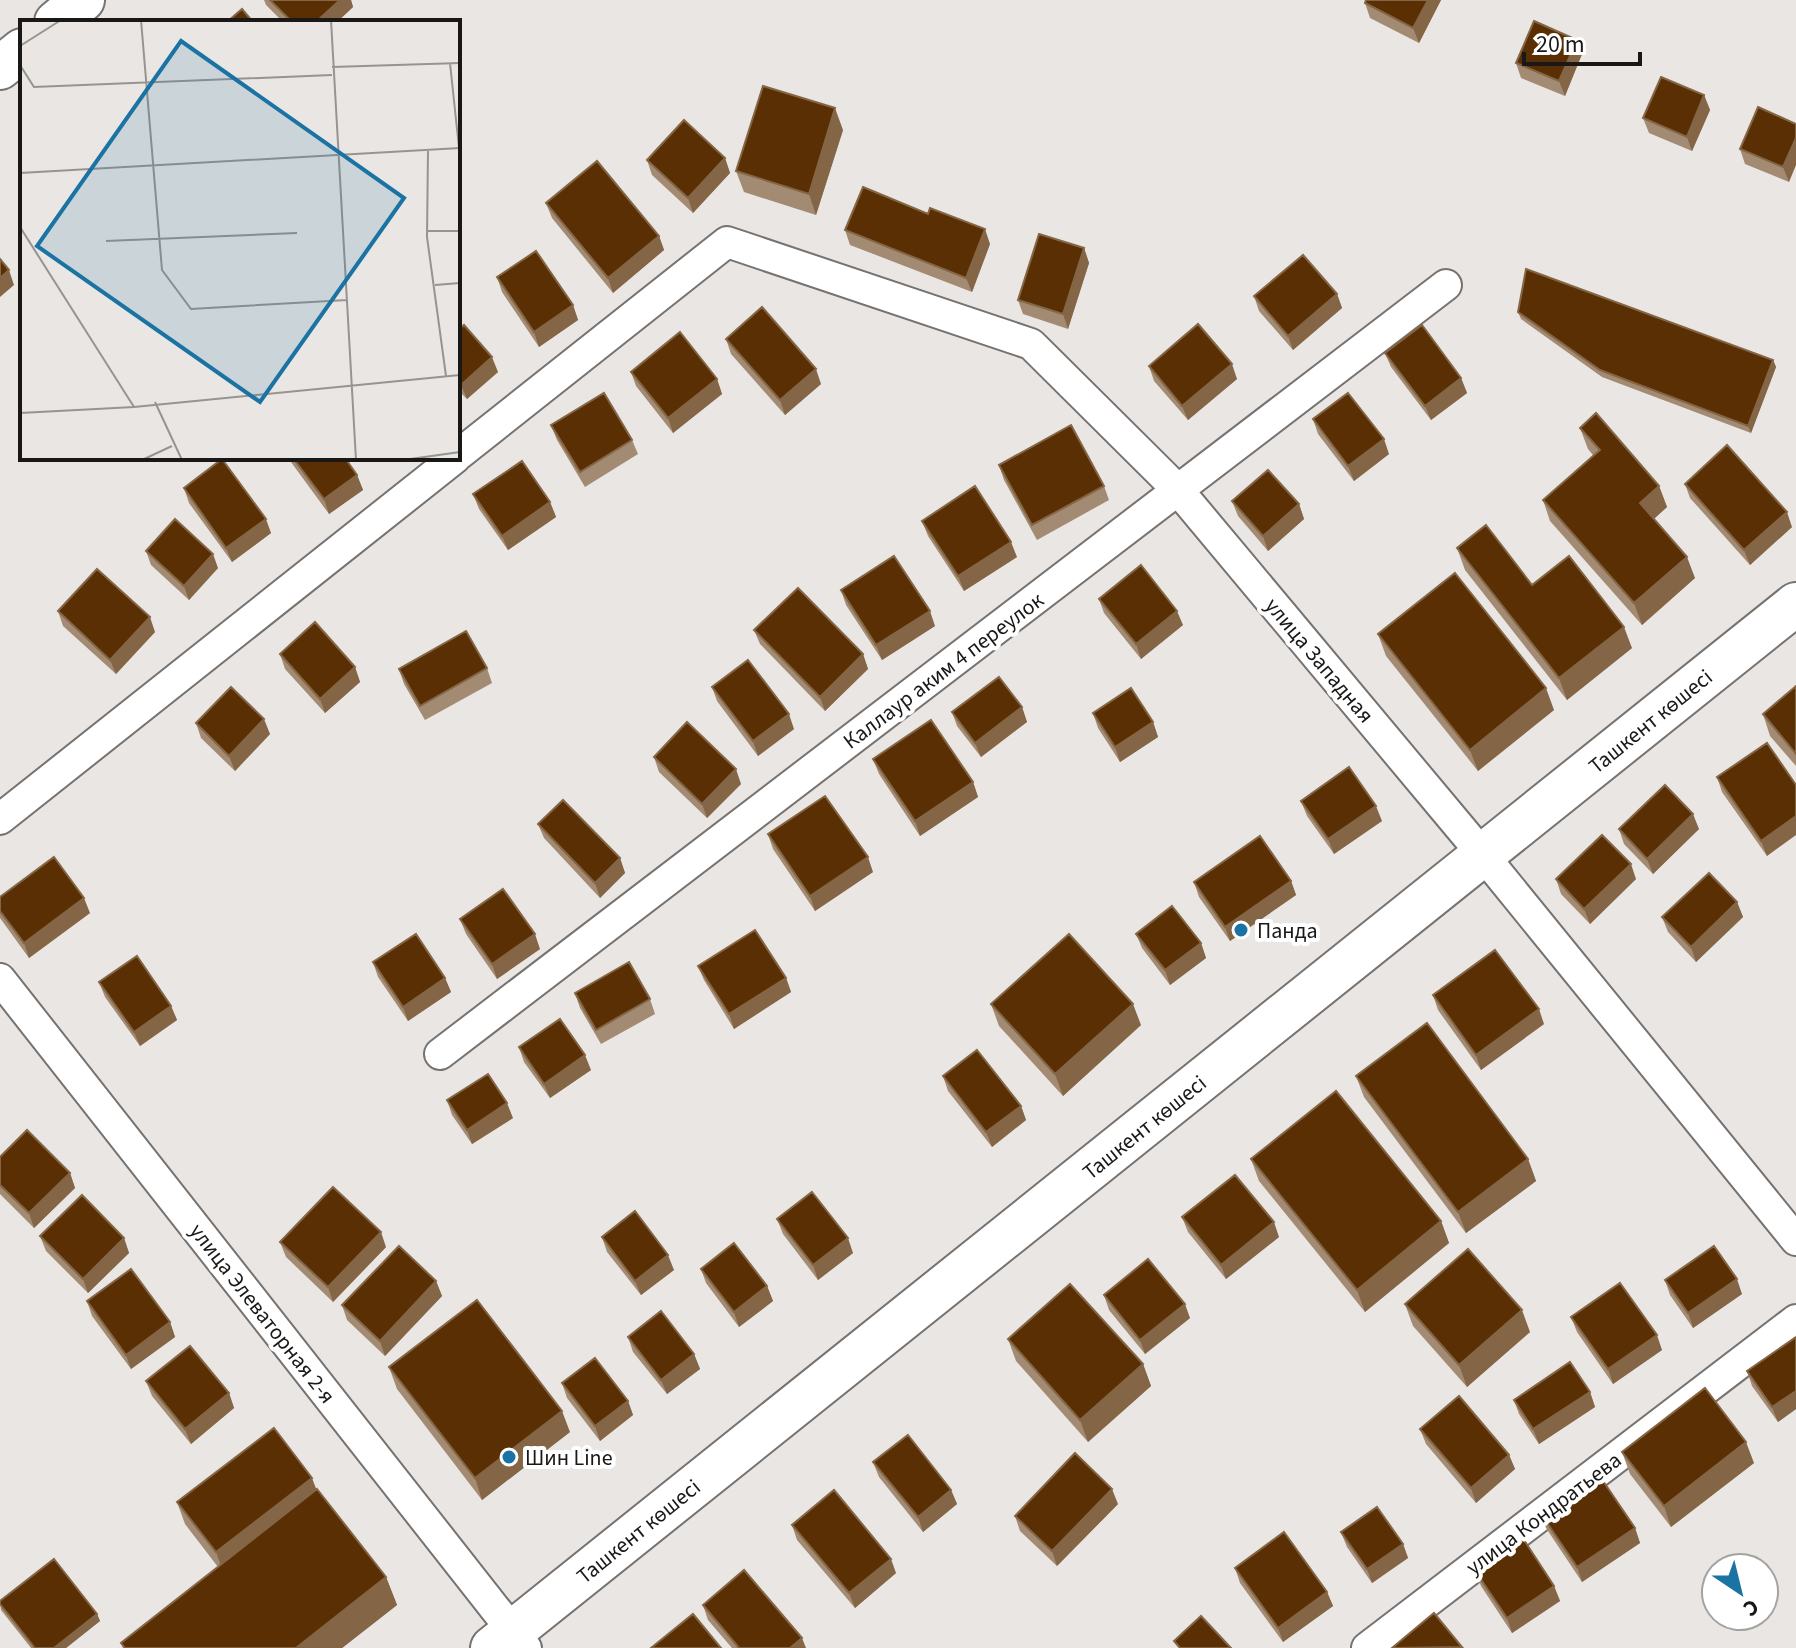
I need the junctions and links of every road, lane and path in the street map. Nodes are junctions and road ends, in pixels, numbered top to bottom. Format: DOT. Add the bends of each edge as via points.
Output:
graph roads {
  1 [pos="83,0"];
  2 [pos="58,20"];
  3 [pos="20,52"];
  4 [pos="0,68"];
  5 [pos="1446,285"];
  6 [pos="460,454"];
  7 [pos="452,460"];
  8 [pos="1178,490"];
  9 [pos="1796,604"];
  10 [pos="0,819"];
  11 [pos="1483,855"];
  12 [pos="0,979"];
  13 [pos="440,1054"];
  14 [pos="1796,1240"];
  15 [pos="1796,1320"];
  16 [pos="510,1643"];
  17 [pos="1367,1648"];
  1 -- 2 [label="main road"];
  3 -- 4 [label="main road"];
  5 -- 8 [label="street, Каллаур аким 4 переулок"];
  6 -- 8 [label="street, улица Западная" via="727,242 1031,344"];
  7 -- 10 [label="street"];
  8 -- 11 [label="street, улица Западная"];
  8 -- 13 [label="street, Каллаур аким 4 переулок"];
  9 -- 11 [label="main road, Ташкент көшесі"];
  11 -- 14 [label="street, улица Западная"];
  11 -- 16 [label="main road, Ташкент көшесі"];
  12 -- 16 [label="street, улица Элеваторная 2-я"];
  15 -- 17 [label="street, улица Кондратьева"];
}
